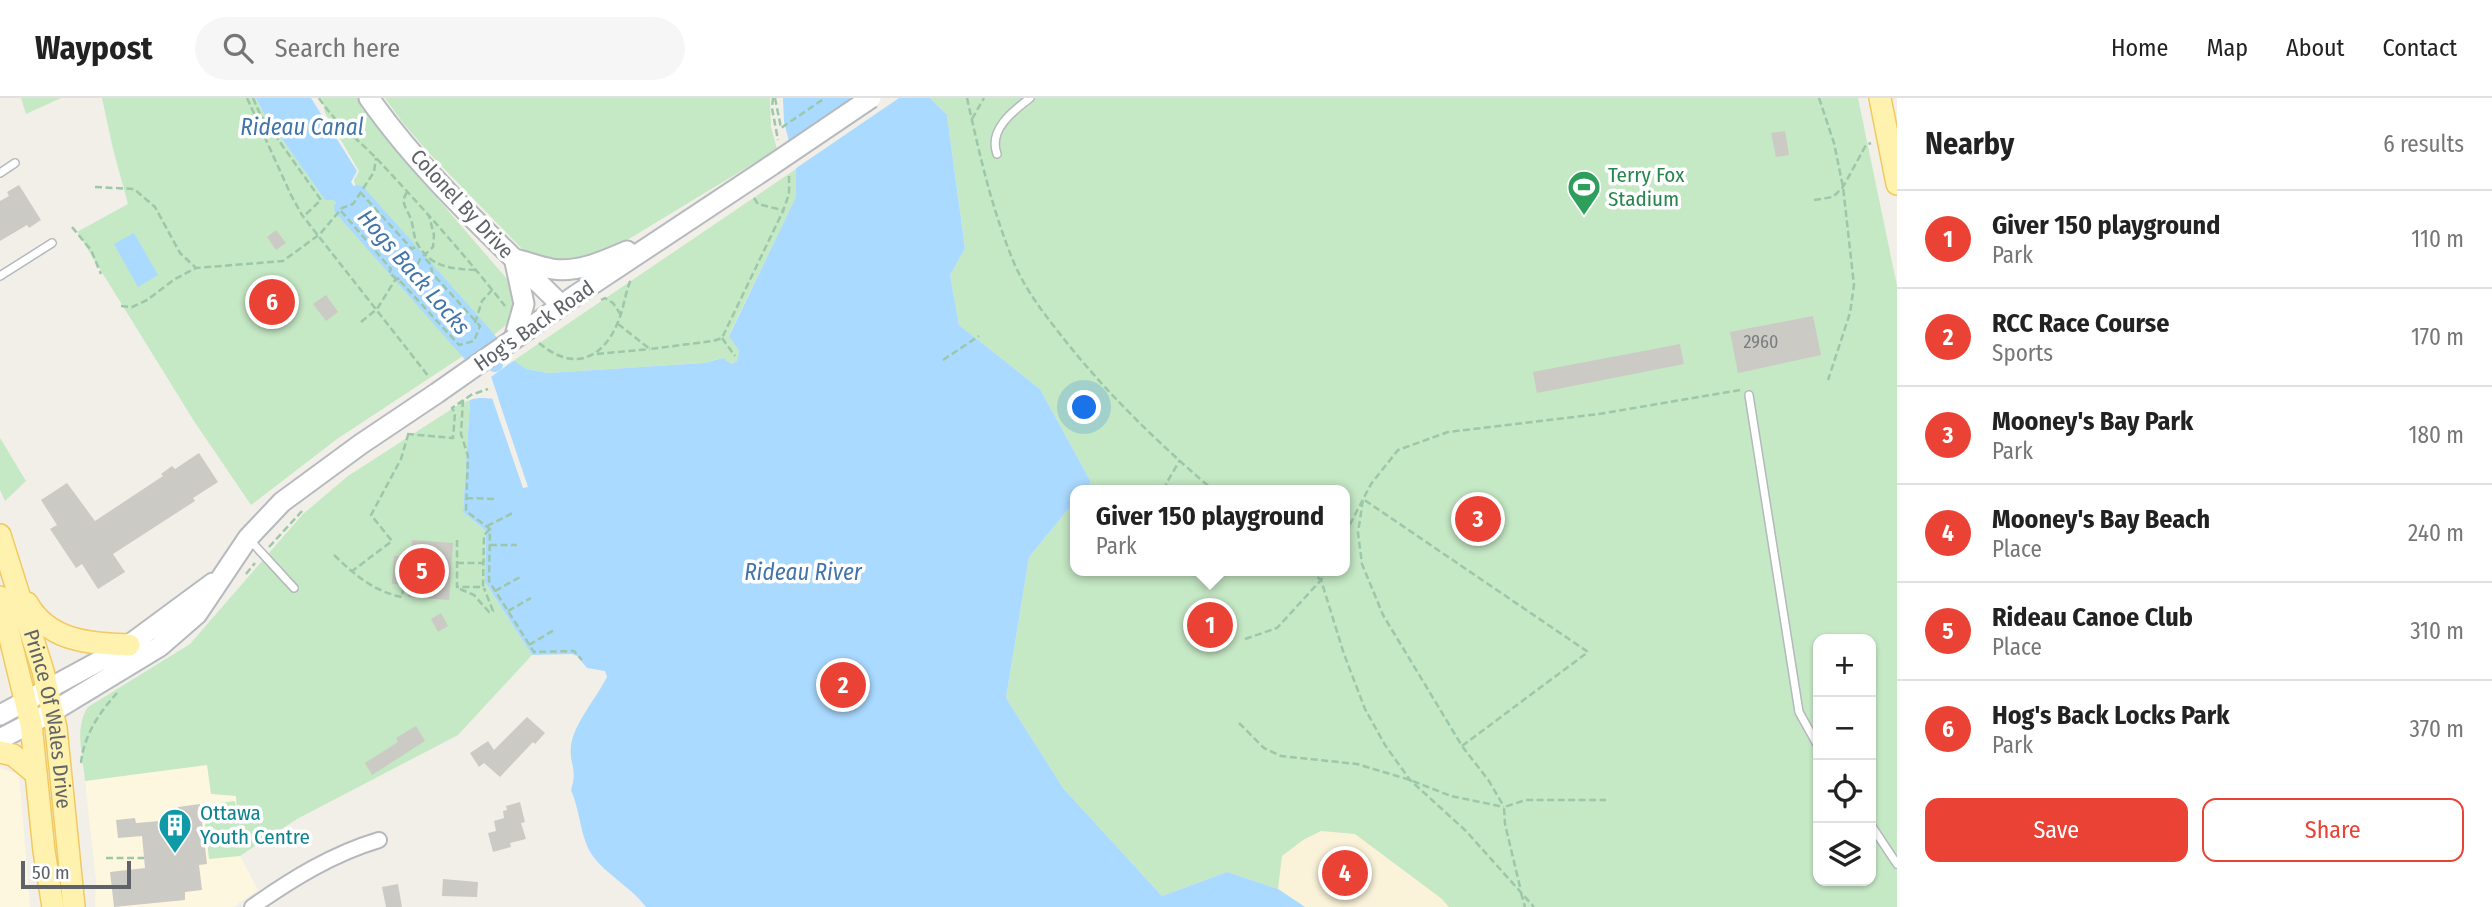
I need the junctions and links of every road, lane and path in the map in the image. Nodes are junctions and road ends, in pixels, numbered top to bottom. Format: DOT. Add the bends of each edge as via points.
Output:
graph roads {
  1 [pos="247,98"];
  2 [pos="253,98"];
  3 [pos="319,98"];
  4 [pos="369,98"];
  5 [pos="774,98"];
  6 [pos="825,98"];
  7 [pos="871,98"];
  8 [pos="967,98"];
  9 [pos="984,98"];
  10 [pos="1030,98"];
  11 [pos="1819,98"];
  12 [pos="1880,98"];
  13 [pos="972,121"];
  14 [pos="1892,135"];
  15 [pos="779,143"];
  16 [pos="997,154"];
  17 [pos="376,158"];
  18 [pos="15,163"];
  19 [pos="781,170"];
  20 [pos="0,173"];
  21 [pos="1897,184"];
  22 [pos="95,187"];
  23 [pos="1843,187"];
  24 [pos="360,192"];
  25 [pos="407,192"];
  26 [pos="751,196"];
  27 [pos="1814,200"];
  28 [pos="340,210"];
  29 [pos="783,211"];
  30 [pos="304,216"];
  31 [pos="429,216"];
  32 [pos="72,227"];
  33 [pos="678,227"];
  34 [pos="320,234"];
  35 [pos="52,243"];
  36 [pos="418,245"];
  37 [pos="424,257"];
  38 [pos="514,259"];
  39 [pos="196,268"];
  40 [pos="477,270"];
  41 [pos="101,274"];
  42 [pos="0,276"];
  43 [pos="633,276"];
  44 [pos="396,280"];
  45 [pos="492,290"];
  46 [pos="595,303"];
  47 [pos="561,305"];
  48 [pos="121,306"];
  49 [pos="506,308"];
  50 [pos="376,309"];
  51 [pos="621,315"];
  52 [pos="361,322"];
  53 [pos="475,323"];
  54 [pos="618,324"];
  55 [pos="979,335"];
  56 [pos="722,338"];
  57 [pos="514,339"];
  58 [pos="539,344"];
  59 [pos="650,349"];
  60 [pos="596,354"];
  61 [pos="735,356"];
  62 [pos="943,360"];
  63 [pos="1828,380"];
  64 [pos="434,386"];
  65 [pos="488,388"];
  66 [pos="1749,395"];
  67 [pos="463,400"];
  68 [pos="1180,460"];
  69 [pos="1166,485"];
  70 [pos="1208,485"];
  71 [pos="466,498"];
  72 [pos="496,499"];
  73 [pos="1363,499"];
  74 [pos="513,513"];
  75 [pos="1350,524"];
  76 [pos="489,527"];
  77 [pos="0,535"];
  78 [pos="248,538"];
  79 [pos="457,540"];
  80 [pos="490,545"];
  81 [pos="517,545"];
  82 [pos="334,555"];
  83 [pos="457,563"];
  84 [pos="484,563"];
  85 [pos="352,572"];
  86 [pos="520,576"];
  87 [pos="1316,576"];
  88 [pos="1323,576"];
  89 [pos="219,579"];
  90 [pos="483,579"];
  91 [pos="489,579"];
  92 [pos="1321,580"];
  93 [pos="457,587"];
  94 [pos="483,587"];
  95 [pos="294,588"];
  96 [pos="403,589"];
  97 [pos="495,591"];
  98 [pos="10,594"];
  99 [pos="531,598"];
  100 [pos="508,611"];
  101 [pos="554,630"];
  102 [pos="1245,639"];
  103 [pos="129,645"];
  104 [pos="529,645"];
  105 [pos="582,660"];
  106 [pos="121,689"];
  107 [pos="50,701"];
  108 [pos="26,702"];
  109 [pos="0,715"];
  110 [pos="1238,723"];
  111 [pos="31,724"];
  112 [pos="1813,737"];
  113 [pos="0,739"];
  114 [pos="1462,746"];
  115 [pos="0,752"];
  116 [pos="81,763"];
  117 [pos="36,774"];
  118 [pos="1410,779"];
  119 [pos="1606,800"];
  120 [pos="1504,807"];
  121 [pos="1876,832"];
  122 [pos="379,840"];
  123 [pos="106,858"];
  124 [pos="144,858"];
  125 [pos="1897,863"];
  126 [pos="1520,889"];
  127 [pos="53,907"];
  128 [pos="74,907"];
  129 [pos="252,907"];
  130 [pos="1525,907"];
  131 [pos="1534,907"];
  1 -- 30 [label="path"];
  2 -- 30 [label="path" via="321,200"];
  3 -- 17 [label="path" via="332,118"];
  4 -- 38 [label="main road, Colonel By Drive" via="431,173"];
  5 -- 6 [label="path" via="781,128"];
  5 -- 15 [label="path"];
  7 -- 19 [label="main road, Hog's Back Road, bridge"];
  8 -- 13 [label="path"];
  9 -- 13 [label="path"];
  10 -- 16 [label="lane" via="996,132"];
  11 -- 23 [label="path"];
  12 -- 14 [label="main road"];
  13 -- 68 [label="path" via="1012,259 1036,304 1086,367"];
  14 -- 21 [label="main road"];
  14 -- 23 [label="path" via="1866,145"];
  17 -- 24 [label="path" via="374,172"];
  17 -- 25 [label="path"];
  18 -- 20 [label="lane"];
  19 -- 29 [label="path" via="789,194"];
  19 -- 33 [label="main road, Hog's Back Road"];
  22 -- 39 [label="path" via="134,189 155,207 180,253"];
  23 -- 27 [label="path" via="1833,197"];
  23 -- 63 [label="path" via="1854,285 1850,313"];
  24 -- 28 [label="path" via="353,204"];
  24 -- 36 [label="path" via="412,249"];
  25 -- 31 [label="path"];
  25 -- 36 [label="path" via="403,205"];
  26 -- 29 [label="path" via="758,204"];
  28 -- 34 [label="path"];
  28 -- 44 [label="path"];
  29 -- 56 [label="path"];
  30 -- 34 [label="path"];
  31 -- 37 [label="path" via="434,243"];
  31 -- 40 [label="path"];
  32 -- 41 [label="path" via="91,250"];
  33 -- 38 [label="main road" via="601,262 570,270"];
  33 -- 47 [label="main road, Hog's Back Road"];
  34 -- 39 [label="path" via="283,261"];
  34 -- 50 [label="path"];
  35 -- 42 [label="lane"];
  36 -- 37 [label="path"];
  37 -- 40 [label="path" via="445,268"];
  37 -- 44 [label="path" via="414,274"];
  37 -- 53 [label="path" via="432,274"];
  38 -- 47 [label="main road, Colonel By Drive"];
  38 -- 57 [label="main road" via="524,296"];
  39 -- 48 [label="path" via="147,300"];
  40 -- 45 [label="path"];
  43 -- 51 [label="path"];
  44 -- 50 [label="path"];
  44 -- 53 [label="path" via="459,345 474,341 480,326"];
  45 -- 49 [label="path"];
  45 -- 53 [label="path" via="482,301"];
  46 -- 51 [label="path" via="605,298"];
  47 -- 57 [label="main road, Hog's Back Road"];
  50 -- 52 [label="path"];
  50 -- 64 [label="path"];
  51 -- 54 [label="path"];
  54 -- 59 [label="path"];
  54 -- 60 [label="path"];
  55 -- 62 [label="path"];
  56 -- 59 [label="path"];
  56 -- 61 [label="path"];
  57 -- 64 [label="main road, Hog's Back Road, bridge"];
  58 -- 60 [label="path" via="551,354 567,358"];
  59 -- 60 [label="path"];
  64 -- 78 [label="main road, Hog's Back Road" via="282,502"];
  65 -- 67 [label="path"];
  66 -- 73 [label="path" via="1738,389 1599,414 1448,432 1398,450"];
  66 -- 112 [label="lane" via="1799,712"];
  67 -- 71 [label="path"];
  67 -- 85 [label="path" via="452,408 453,438 408,435 401,459 371,515 392,541"];
  68 -- 69 [label="path"];
  68 -- 70 [label="path"];
  71 -- 72 [label="path"];
  71 -- 76 [label="path" via="466,511"];
  73 -- 75 [label="path"];
  73 -- 114 [label="path" via="1358,533 1362,564 1383,615"];
  73 -- 114 [label="path" via="1588,652"];
  74 -- 76 [label="path"];
  76 -- 80 [label="path"];
  76 -- 84 [label="path" via="484,535"];
  77 -- 98 [label="main road, Prince Of Wales Drive"];
  78 -- 89 [label="main road, Hog's Back Road"];
  78 -- 95 [label="lane"];
  79 -- 83 [label="path"];
  80 -- 81 [label="path"];
  80 -- 91 [label="path"];
  82 -- 85 [label="path"];
  83 -- 84 [label="path"];
  83 -- 93 [label="path"];
  84 -- 90 [label="path"];
  85 -- 96 [label="path" via="385,593 401,597"];
  86 -- 97 [label="path"];
  87 -- 92 [label="path"];
  88 -- 92 [label="path"];
  89 -- 103 [label="main road, Hog's Back Road"];
  89 -- 107 [label="main road, Hog's Back Road" via="197,614 159,647"];
  90 -- 91 [label="path"];
  90 -- 94 [label="path"];
  91 -- 97 [label="path"];
  92 -- 102 [label="path" via="1277,628"];
  92 -- 118 [label="path" via="1365,709"];
  93 -- 94 [label="path"];
  93 -- 94 [label="path" via="493,611"];
  97 -- 100 [label="path"];
  98 -- 103 [label="main road" via="60,635"];
  98 -- 107 [label="main road, Prince Of Wales Drive"];
  98 -- 108 [label="main road, Prince Of Wales Drive"];
  99 -- 100 [label="path"];
  100 -- 104 [label="path"];
  101 -- 104 [label="path"];
  103 -- 107 [label="main road, Hog's Back Road"];
  104 -- 105 [label="path" via="534,652 574,651"];
  106 -- 116 [label="path" via="90,730"];
  107 -- 108 [label="main road"];
  107 -- 111 [label="main road"];
  107 -- 128 [label="main road, Prince Of Wales Drive"];
  108 -- 109 [label="main road"];
  108 -- 111 [label="main road, Prince Of Wales Drive"];
  110 -- 118 [label="path" via="1264,748 1281,756 1337,760"];
  111 -- 113 [label="main road"];
  111 -- 117 [label="main road, Prince Of Wales Drive"];
  114 -- 120 [label="path"];
  115 -- 117 [label="main road" via="13,755"];
  117 -- 127 [label="main road, Prince Of Wales Drive"];
  118 -- 120 [label="path" via="1451,796"];
  118 -- 126 [label="path"];
  119 -- 120 [label="path" via="1536,800"];
  120 -- 126 [label="path"];
  121 -- 125 [label="lane"];
  122 -- 129 [label="street" via="294,877"];
  123 -- 124 [label="path"];
  126 -- 130 [label="path"];
  126 -- 131 [label="path"];
}
